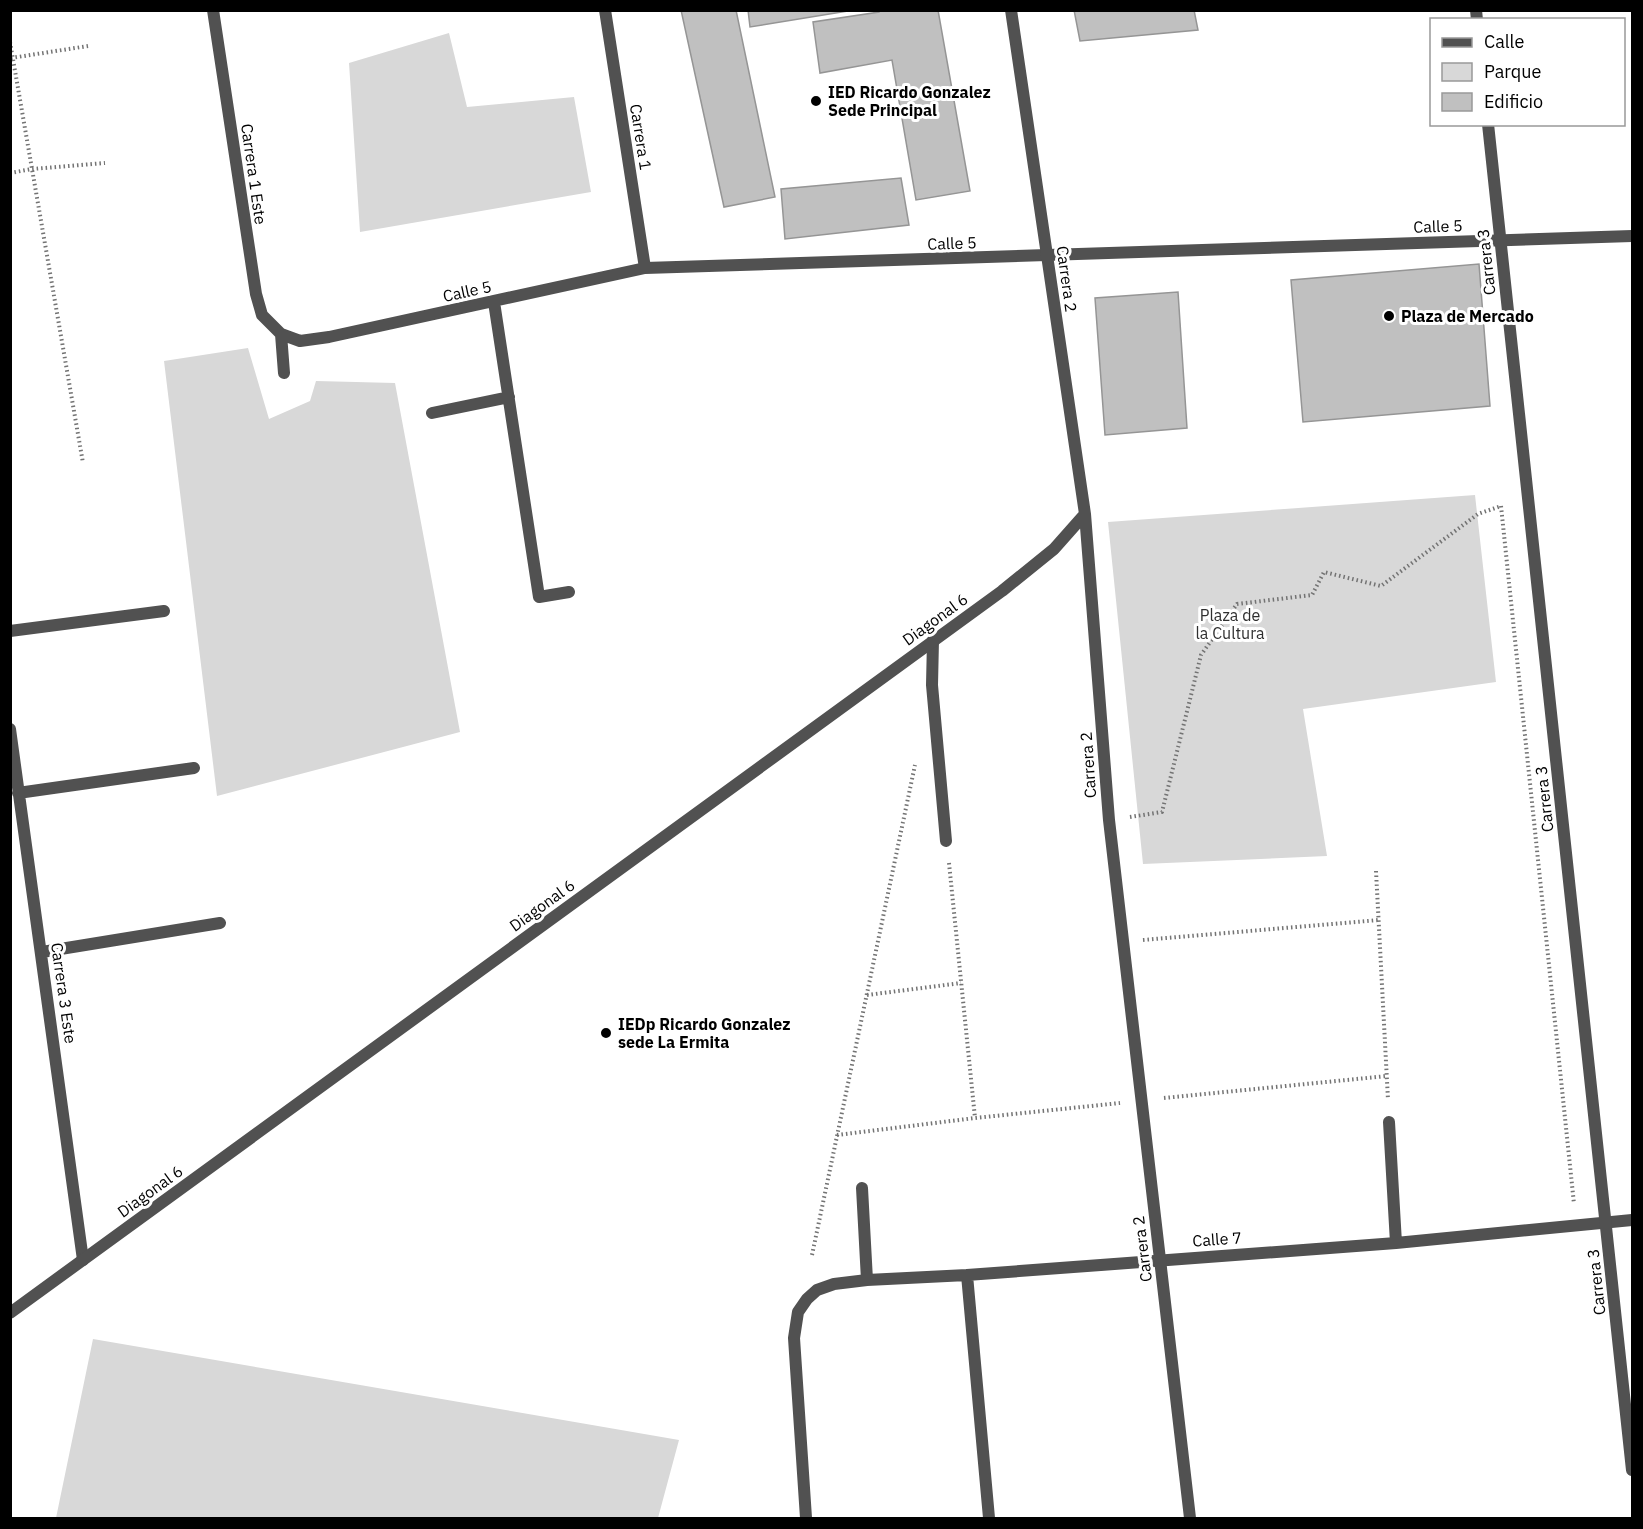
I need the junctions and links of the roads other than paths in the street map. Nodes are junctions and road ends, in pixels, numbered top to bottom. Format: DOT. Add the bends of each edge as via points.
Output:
graph roads {
  1 [pos="213,10"];
  2 [pos="605,10"];
  3 [pos="1011,10"];
  4 [pos="1488,126"];
  5 [pos="1632,236"];
  6 [pos="1500,241"];
  7 [pos="1047,256"];
  8 [pos="645,268"];
  9 [pos="494,302"];
  10 [pos="281,334"];
  11 [pos="284,373"];
  12 [pos="508,397"];
  13 [pos="432,413"];
  14 [pos="1085,514"];
  15 [pos="569,592"];
  16 [pos="164,611"];
  17 [pos="10,631"];
  18 [pos="933,640"];
  19 [pos="10,729"];
  20 [pos="194,768"];
  21 [pos="18,793"];
  22 [pos="946,841"];
  23 [pos="220,923"];
  24 [pos="42,952"];
  25 [pos="1389,1122"];
  26 [pos="862,1188"];
  27 [pos="1632,1220"];
  28 [pos="1606,1223"];
  29 [pos="1396,1243"];
  30 [pos="1160,1259"];
  31 [pos="83,1260"];
  32 [pos="967,1275"];
  33 [pos="867,1280"];
  34 [pos="10,1313"];
  35 [pos="1632,1470"];
  36 [pos="806,1518"];
  37 [pos="989,1518"];
  38 [pos="1190,1518"];
  1 -- 10 [label="street, Carrera 1 Este" via="256,294 262,315"];
  2 -- 8 [label="street, Carrera 1"];
  3 -- 7 [label="street, Carrera 2"];
  4 -- 6 [label="street, Carrera 3"];
  5 -- 6 [label="street, Calle 5"];
  6 -- 7 [label="street, Calle 5"];
  6 -- 28 [label="street, Carrera 3"];
  7 -- 8 [label="street, Calle 5"];
  7 -- 14 [label="street, Carrera 2"];
  8 -- 9 [label="street, Calle 5"];
  9 -- 10 [label="street, Calle 5" via="329,337 300,341"];
  9 -- 12 [label="street"];
  10 -- 11 [label="street"];
  12 -- 13 [label="street"];
  12 -- 15 [label="street" via="539,597"];
  14 -- 18 [label="street, Diagonal 6" via="1054,549"];
  14 -- 30 [label="street, Carrera 2" via="1109,820"];
  16 -- 17 [label="street"];
  18 -- 22 [label="street" via="932,685"];
  18 -- 31 [label="street, Diagonal 6"];
  19 -- 21 [label="street, Carrera 3 Este"];
  20 -- 21 [label="street"];
  21 -- 24 [label="street, Carrera 3 Este"];
  23 -- 24 [label="street"];
  24 -- 31 [label="street, Carrera 3 Este"];
  25 -- 29 [label="street"];
  26 -- 33 [label="street"];
  27 -- 28 [label="street, Calle 7"];
  28 -- 29 [label="street, Calle 7"];
  28 -- 35 [label="street, Carrera 3"];
  29 -- 30 [label="street, Calle 7"];
  30 -- 32 [label="street, Calle 7"];
  30 -- 38 [label="street, Carrera 2"];
  31 -- 34 [label="street, Diagonal 6"];
  32 -- 33 [label="street, Calle 7"];
  32 -- 37 [label="street"];
  33 -- 36 [label="street, Calle 7" via="818,1290 798,1312 794,1338"];
}
